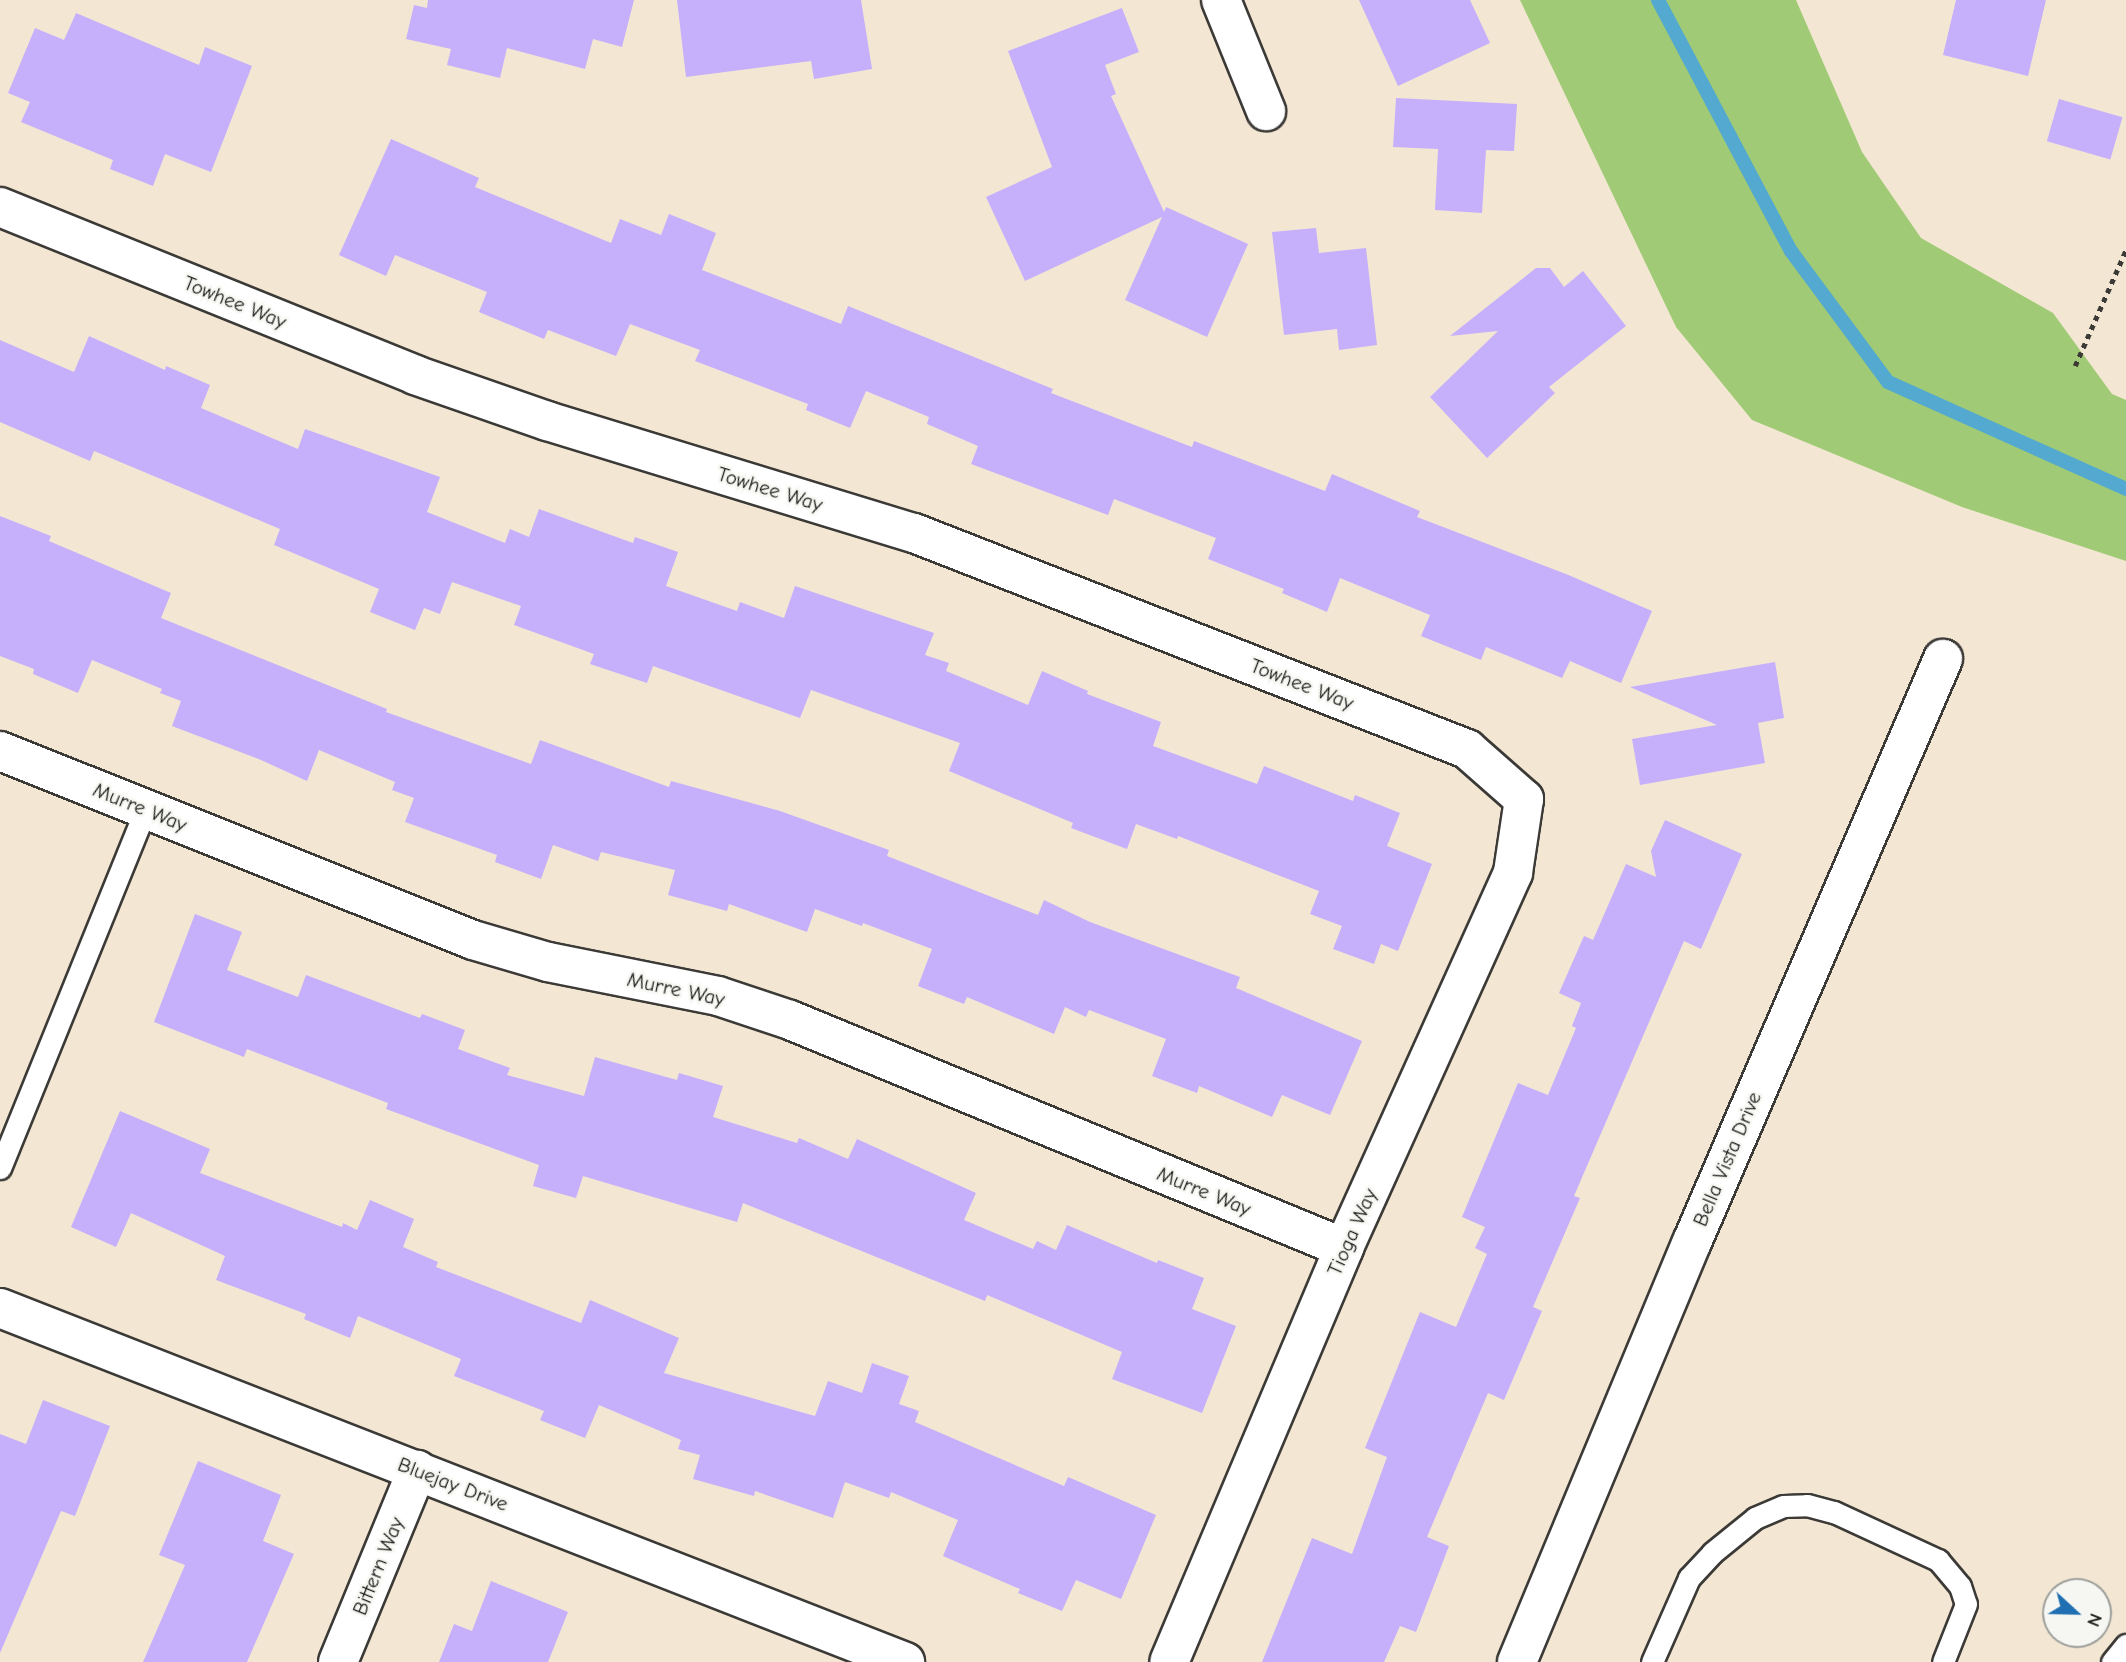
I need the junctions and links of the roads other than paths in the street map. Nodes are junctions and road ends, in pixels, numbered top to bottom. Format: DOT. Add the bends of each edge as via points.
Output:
graph roads {
  1 [pos="1221,0"];
  2 [pos="1266,111"];
  3 [pos="0,207"];
  4 [pos="1942,659"];
  5 [pos="0,751"];
  6 [pos="1524,799"];
  7 [pos="146,809"];
  8 [pos="0,1168"];
  9 [pos="1344,1248"];
  10 [pos="0,1308"];
  11 [pos="417,1470"];
  12 [pos="2126,1645"];
  13 [pos="338,1662"];
  14 [pos="905,1662"];
  15 [pos="1169,1662"];
  16 [pos="1517,1662"];
  17 [pos="1652,1662"];
  18 [pos="1943,1662"];
  19 [pos="2112,1662"];
  1 -- 2 [label="street"];
  3 -- 6 [label="street, Towhee Way" via="415,375 560,425 927,538 1468,749"];
  4 -- 16 [label="street, Bella Vista Drive"];
  5 -- 7 [label="street, Murre Way"];
  6 -- 9 [label="street, Tioga Way" via="1513,873"];
  7 -- 8 [label="lane"];
  7 -- 9 [label="street, Murre Way" via="473,940 548,962 719,996 790,1020"];
  9 -- 15 [label="street, Tioga Way"];
  10 -- 11 [label="street, Bluejay Drive"];
  11 -- 13 [label="street, Bittern Way"];
  11 -- 14 [label="street, Bluejay Drive"];
  12 -- 19 [label="lane"];
  17 -- 18 [label="lane" via="1689,1578 1712,1553 1755,1518 1783,1506 1807,1505 1834,1512 1938,1560 1960,1586 1966,1604"];
}
